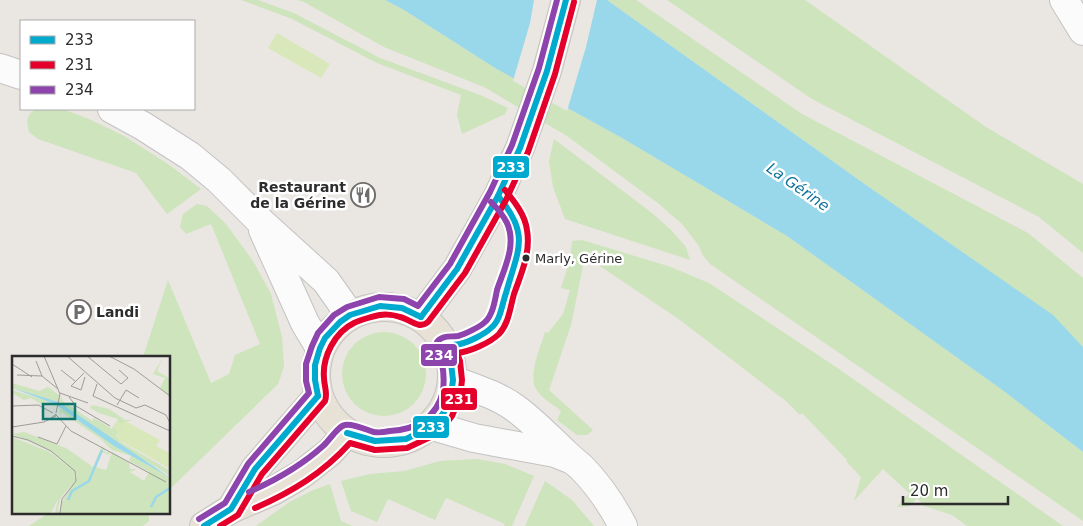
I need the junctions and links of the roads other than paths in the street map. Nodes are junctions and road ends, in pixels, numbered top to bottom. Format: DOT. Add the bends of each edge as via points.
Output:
graph roads {
  1 [pos="566,0"];
  2 [pos="1064,0"];
  3 [pos="1083,30"];
  4 [pos="0,68"];
  5 [pos="20,75"];
  6 [pos="114,110"];
  7 [pos="260,222"];
  8 [pos="350,315"];
  9 [pos="421,317"];
  10 [pos="320,348"];
  11 [pos="453,380"];
  12 [pos="318,396"];
  13 [pos="433,426"];
  14 [pos="347,433"];
  15 [pos="571,460"];
  16 [pos="231,509"];
  17 [pos="204,526"];
  18 [pos="623,526"];
  1 -- 9 [label="main road" via="547,71 520,148 498,196 457,269"];
  2 -- 3 [label="street"];
  4 -- 5 [label="street"];
  6 -- 7 [label="street" via="190,156"];
  7 -- 8 [label="street" via="326,281"];
  7 -- 10 [label="street" via="305,323"];
  8 -- 9 [label="main road" via="380,306 402,308"];
  8 -- 10 [label="main road" via="325,338"];
  9 -- 11 [label="main road" via="446,346"];
  10 -- 12 [label="main road" via="314,380"];
  11 -- 13 [label="main road" via="444,412"];
  11 -- 15 [label="street" via="514,407"];
  12 -- 14 [label="main road" via="334,422"];
  12 -- 16 [label="main road" via="255,469"];
  13 -- 14 [label="main road" via="406,439 375,441"];
  13 -- 15 [label="street" via="474,438 555,453"];
  14 -- 16 [label="main road" via="330,452 302,474 274,491"];
  15 -- 18 [label="street" via="596,484"];
  16 -- 17 [label="main road"];
}
